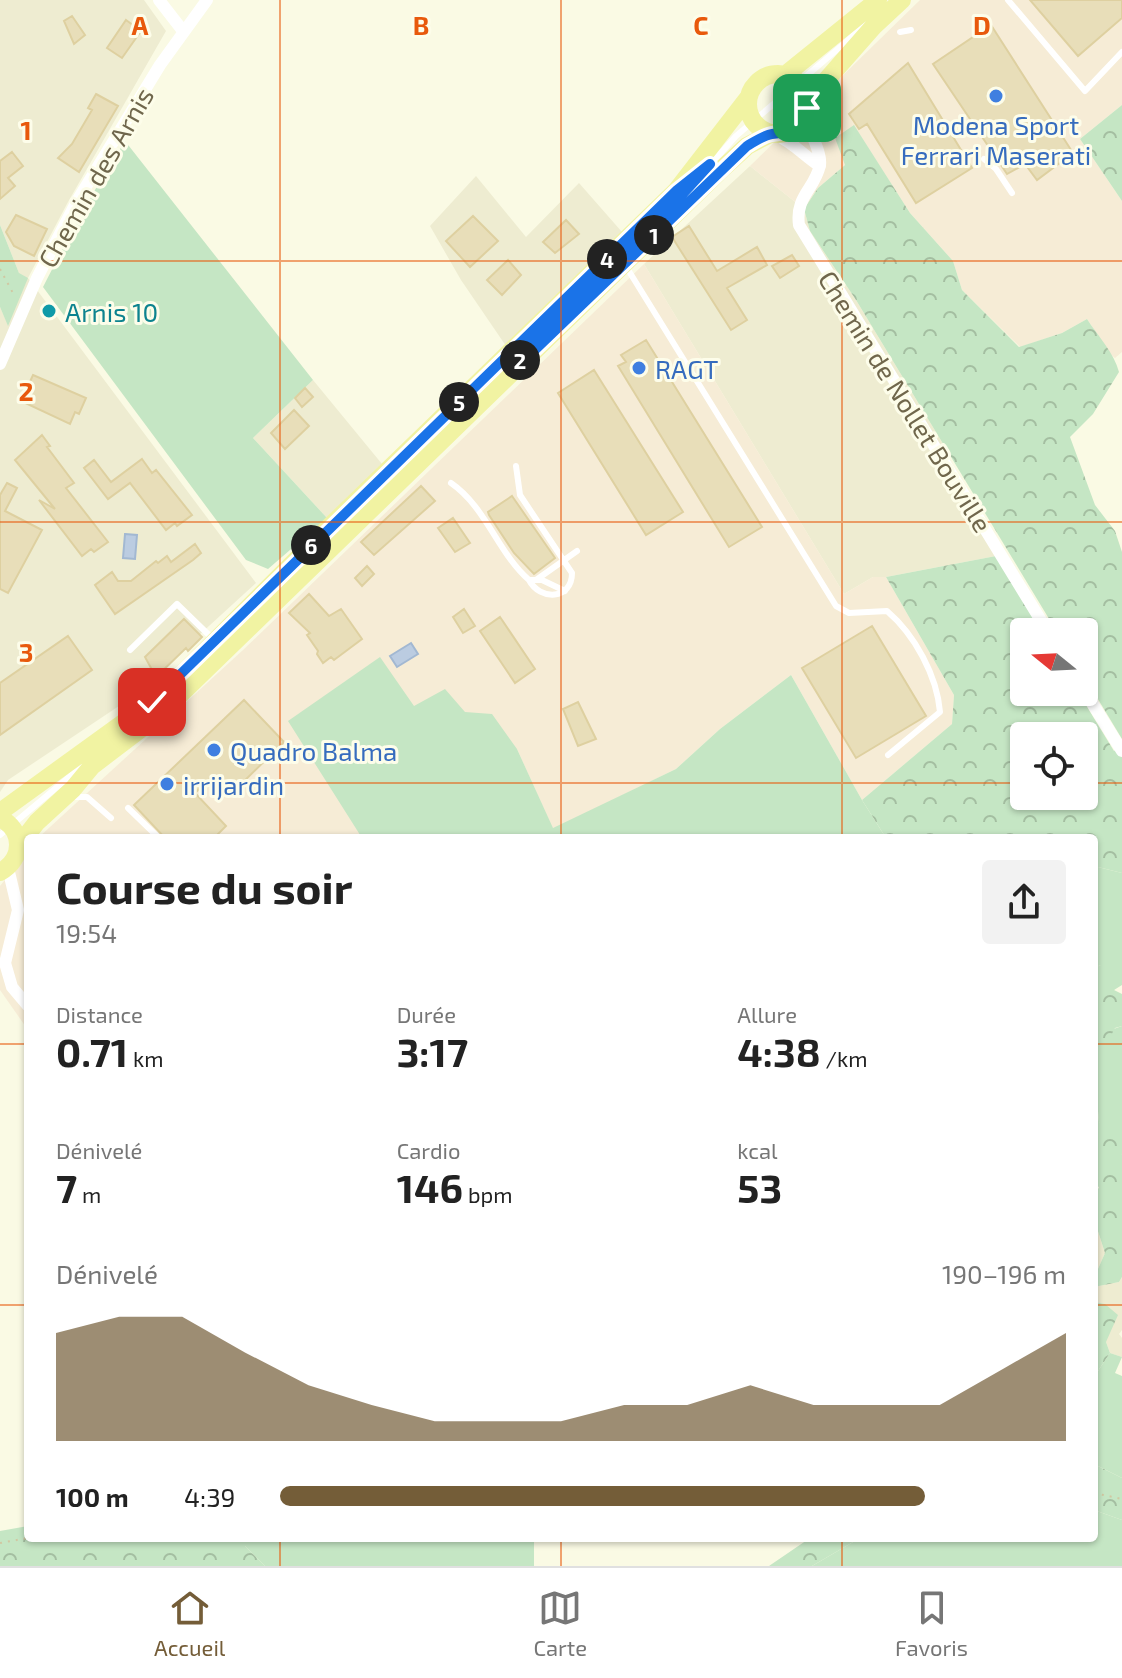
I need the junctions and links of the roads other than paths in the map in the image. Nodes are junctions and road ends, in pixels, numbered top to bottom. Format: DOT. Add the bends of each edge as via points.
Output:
graph roads {
  1 [pos="159,0"];
  2 [pos="207,0"];
  3 [pos="878,0"];
  4 [pos="890,0"];
  5 [pos="902,0"];
  6 [pos="1008,0"];
  7 [pos="873,27"];
  8 [pos="911,30"];
  9 [pos="183,31"];
  10 [pos="900,32"];
  11 [pos="846,42"];
  12 [pos="1121,54"];
  13 [pos="791,79"];
  14 [pos="748,98"];
  15 [pos="807,108"];
  16 [pos="752,121"];
  17 [pos="773,134"];
  18 [pos="984,159"];
  19 [pos="710,164"];
  20 [pos="820,166"];
  21 [pos="676,191"];
  22 [pos="1012,193"];
  23 [pos="627,268"];
  24 [pos="0,364"];
  25 [pos="514,370"];
  26 [pos="489,373"];
  27 [pos="516,466"];
  28 [pos="451,483"];
  29 [pos="577,551"];
  30 [pos="565,560"];
  31 [pos="533,580"];
  32 [pos="566,592"];
  33 [pos="1039,618"];
  34 [pos="216,641"];
  35 [pos="130,650"];
  36 [pos="1094,706"];
  37 [pos="1122,751"];
  38 [pos="888,755"];
  39 [pos="58,795"];
  40 [pos="128,808"];
  41 [pos="111,818"];
  42 [pos="3,823"];
  43 [pos="28,834"];
  44 [pos="155,834"];
  45 [pos="24,839"];
  46 [pos="19,845"];
  47 [pos="4,870"];
  48 [pos="24,1001"];
  1 -- 9 [label="street"];
  2 -- 9 [label="street, Chemin des Arnis"];
  3 -- 13 [label="main road"];
  4 -- 11 [label="lane"];
  5 -- 7 [label="main road"];
  6 -- 12 [label="lane" via="1085,91"];
  7 -- 11 [label="lane"];
  7 -- 15 [label="main road"];
  8 -- 10 [label="lane"];
  9 -- 24 [label="street, Chemin des Arnis" via="77,201"];
  11 -- 13 [label="lane"];
  13 -- 14 [label="main road" via="771,75 759,81"];
  13 -- 15 [label="main road"];
  13 -- 16 [label="lane"];
  14 -- 16 [label="main road"];
  14 -- 21 [label="main road"];
  15 -- 17 [label="main road" via="796,128"];
  15 -- 20 [label="street"];
  16 -- 17 [label="main road"];
  16 -- 19 [label="lane"];
  17 -- 20 [label="street"];
  17 -- 25 [label="main road" via="747,146"];
  18 -- 22 [label="lane"];
  19 -- 21 [label="lane"];
  19 -- 25 [label="lane" via="528,347"];
  20 -- 33 [label="street, Chemin de Nollet Bouville" via="802,196 799,225"];
  21 -- 26 [label="main road"];
  23 -- 38 [label="lane" via="836,606 849,613 887,611 904,626 938,689 940,712"];
  25 -- 39 [label="main road" via="159,715"];
  26 -- 34 [label="main road"];
  26 -- 39 [label="lane" via="464,407 211,657 165,701 105,746"];
  27 -- 30 [label="lane" via="520,495"];
  28 -- 31 [label="lane"];
  29 -- 30 [label="lane"];
  30 -- 31 [label="lane"];
  30 -- 32 [label="lane" via="572,573"];
  31 -- 32 [label="lane"];
  31 -- 32 [label="lane" via="540,593"];
  34 -- 35 [label="lane" via="177,604"];
  34 -- 42 [label="main road" via="152,702"];
  36 -- 37 [label="street"];
  39 -- 41 [label="lane" via="87,797"];
  39 -- 42 [label="lane"];
  39 -- 43 [label="main road"];
  40 -- 44 [label="lane"];
  42 -- 46 [label="main road"];
  45 -- 46 [label="main road"];
  46 -- 47 [label="main road"];
  47 -- 48 [label="street" via="18,910 5,963 12,987"];
}
